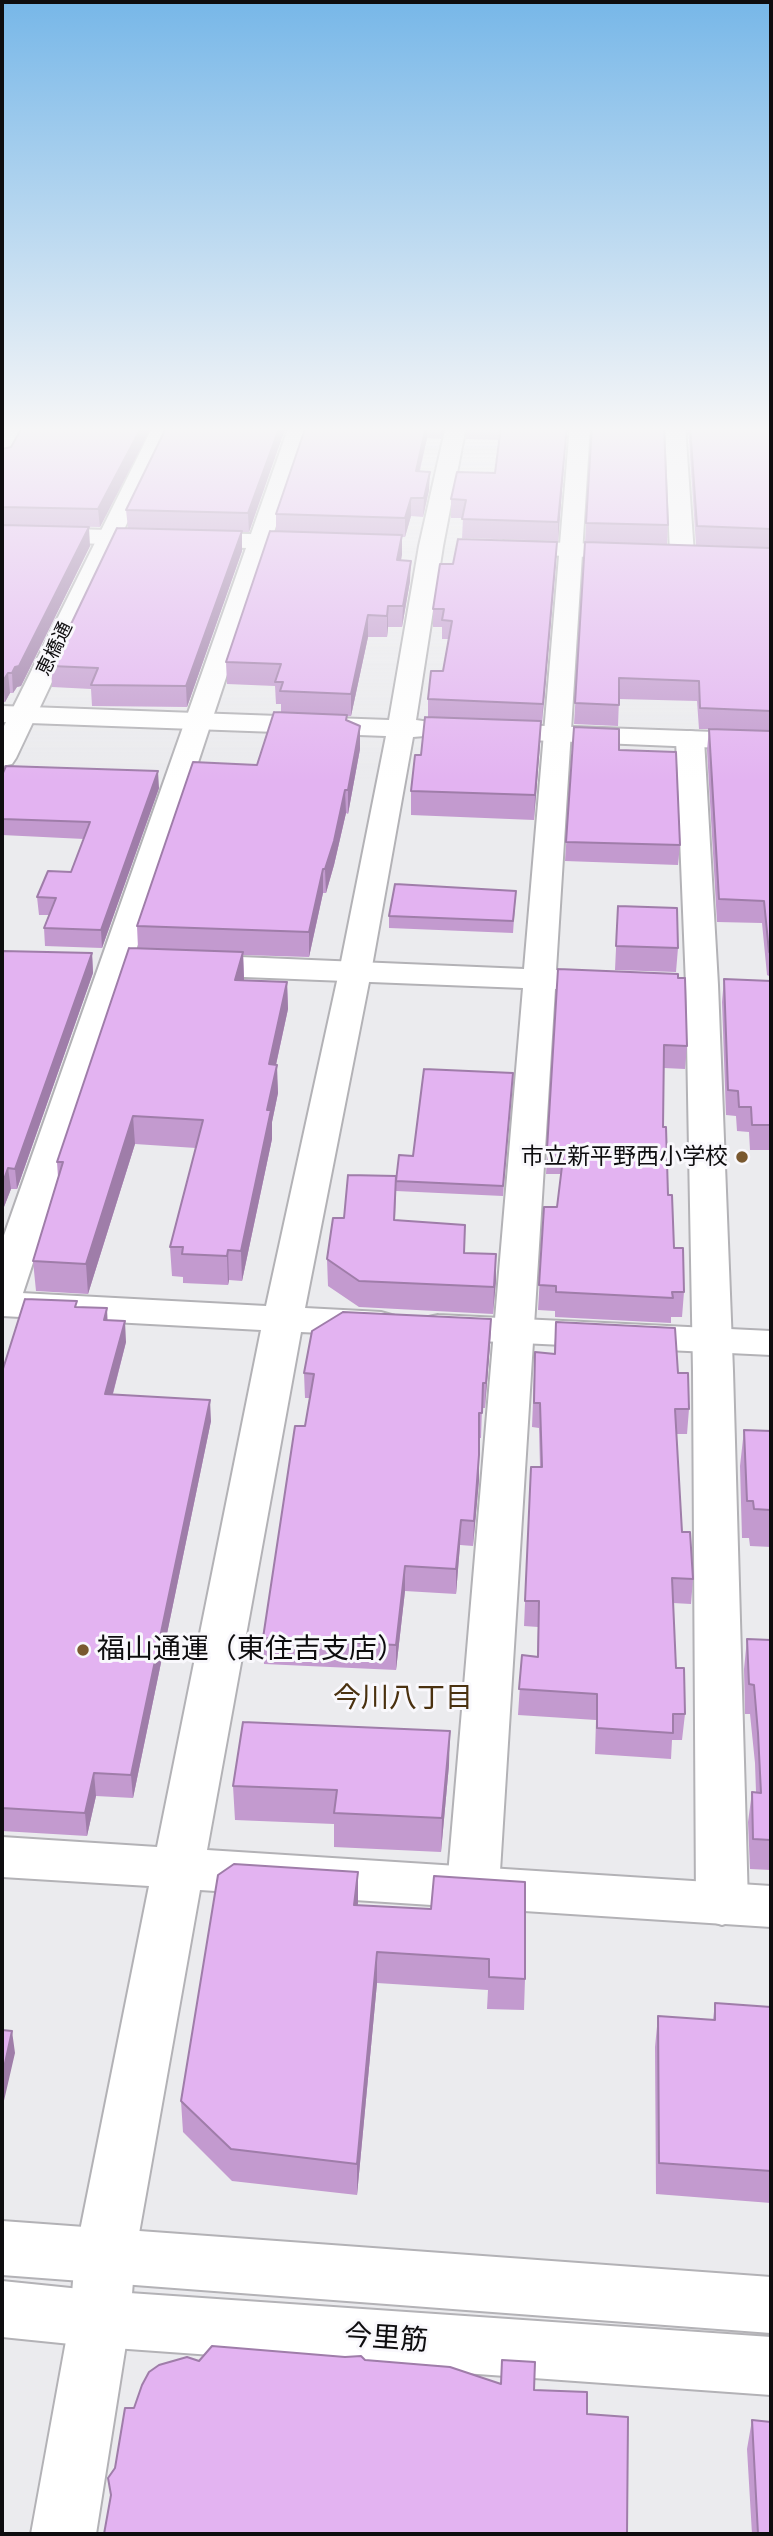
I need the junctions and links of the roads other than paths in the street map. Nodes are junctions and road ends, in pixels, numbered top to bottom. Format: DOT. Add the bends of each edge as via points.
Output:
graph roads {
  1 [pos="106,544"];
  2 [pos="259,544"];
  3 [pos="571,544"];
  4 [pos="682,544"];
  5 [pos="404,545"];
  6 [pos="430,546"];
  7 [pos="456,547"];
  8 [pos="482,548"];
  9 [pos="571,550"];
  10 [pos="682,554"];
  11 [pos="707,555"];
  12 [pos="12,714"];
  13 [pos="198,721"];
  14 [pos="401,729"];
  15 [pos="557,734"];
  16 [pos="690,739"];
  17 [pos="771,742"];
  18 [pos="2,758"];
  19 [pos="79,960"];
  20 [pos="141,963"];
  21 [pos="355,972"];
  22 [pos="540,979"];
  23 [pos="594,981"];
  24 [pos="2,1296"];
  25 [pos="2,1304"];
  26 [pos="283,1319"];
  27 [pos="514,1330"];
  28 [pos="711,1340"];
  29 [pos="771,1343"];
  30 [pos="2,1857"];
  31 [pos="178,1867"];
  32 [pos="473,1887"];
  33 [pos="722,1904"];
  34 [pos="771,1907"];
  35 [pos="2,2248"];
  36 [pos="105,2256"];
  37 [pos="771,2305"];
  38 [pos="2,2309"];
  39 [pos="100,2319"];
  40 [pos="771,2366"];
  41 [pos="62,2534"];
  1 -- 12 [label="street, 恵橋通"];
  2 -- 13 [label="street"];
  3 -- 9 [label="street"];
  4 -- 10 [label="street"];
  5 -- 6 [label="street"];
  6 -- 7 [label="street"];
  6 -- 14 [label="street"];
  8 -- 9 [label="street"];
  9 -- 10 [label="street"];
  9 -- 15 [label="street"];
  10 -- 11 [label="street"];
  12 -- 13 [label="street"];
  12 -- 18 [label="street, 恵橋通"];
  13 -- 14 [label="street"];
  13 -- 20 [label="street"];
  14 -- 15 [label="street"];
  14 -- 21 [label="street"];
  15 -- 16 [label="street"];
  15 -- 22 [label="street"];
  16 -- 17 [label="street"];
  16 -- 28 [label="street"];
  19 -- 20 [label="street"];
  20 -- 21 [label="street"];
  20 -- 24 [label="street"];
  21 -- 22 [label="street"];
  21 -- 26 [label="street"];
  22 -- 23 [label="street"];
  22 -- 27 [label="street"];
  25 -- 26 [label="street"];
  26 -- 27 [label="street"];
  26 -- 31 [label="street"];
  27 -- 28 [label="street"];
  27 -- 32 [label="street"];
  28 -- 29 [label="street"];
  28 -- 33 [label="street"];
  30 -- 31 [label="street"];
  31 -- 32 [label="street"];
  31 -- 36 [label="street"];
  32 -- 33 [label="street"];
  33 -- 34 [label="street"];
  35 -- 36 [label="street"];
  36 -- 37 [label="street"];
  36 -- 39 [label="street"];
  38 -- 39 [label="street, 今里筋"];
  39 -- 40 [label="street, 今里筋"];
  39 -- 41 [label="street"];
}
